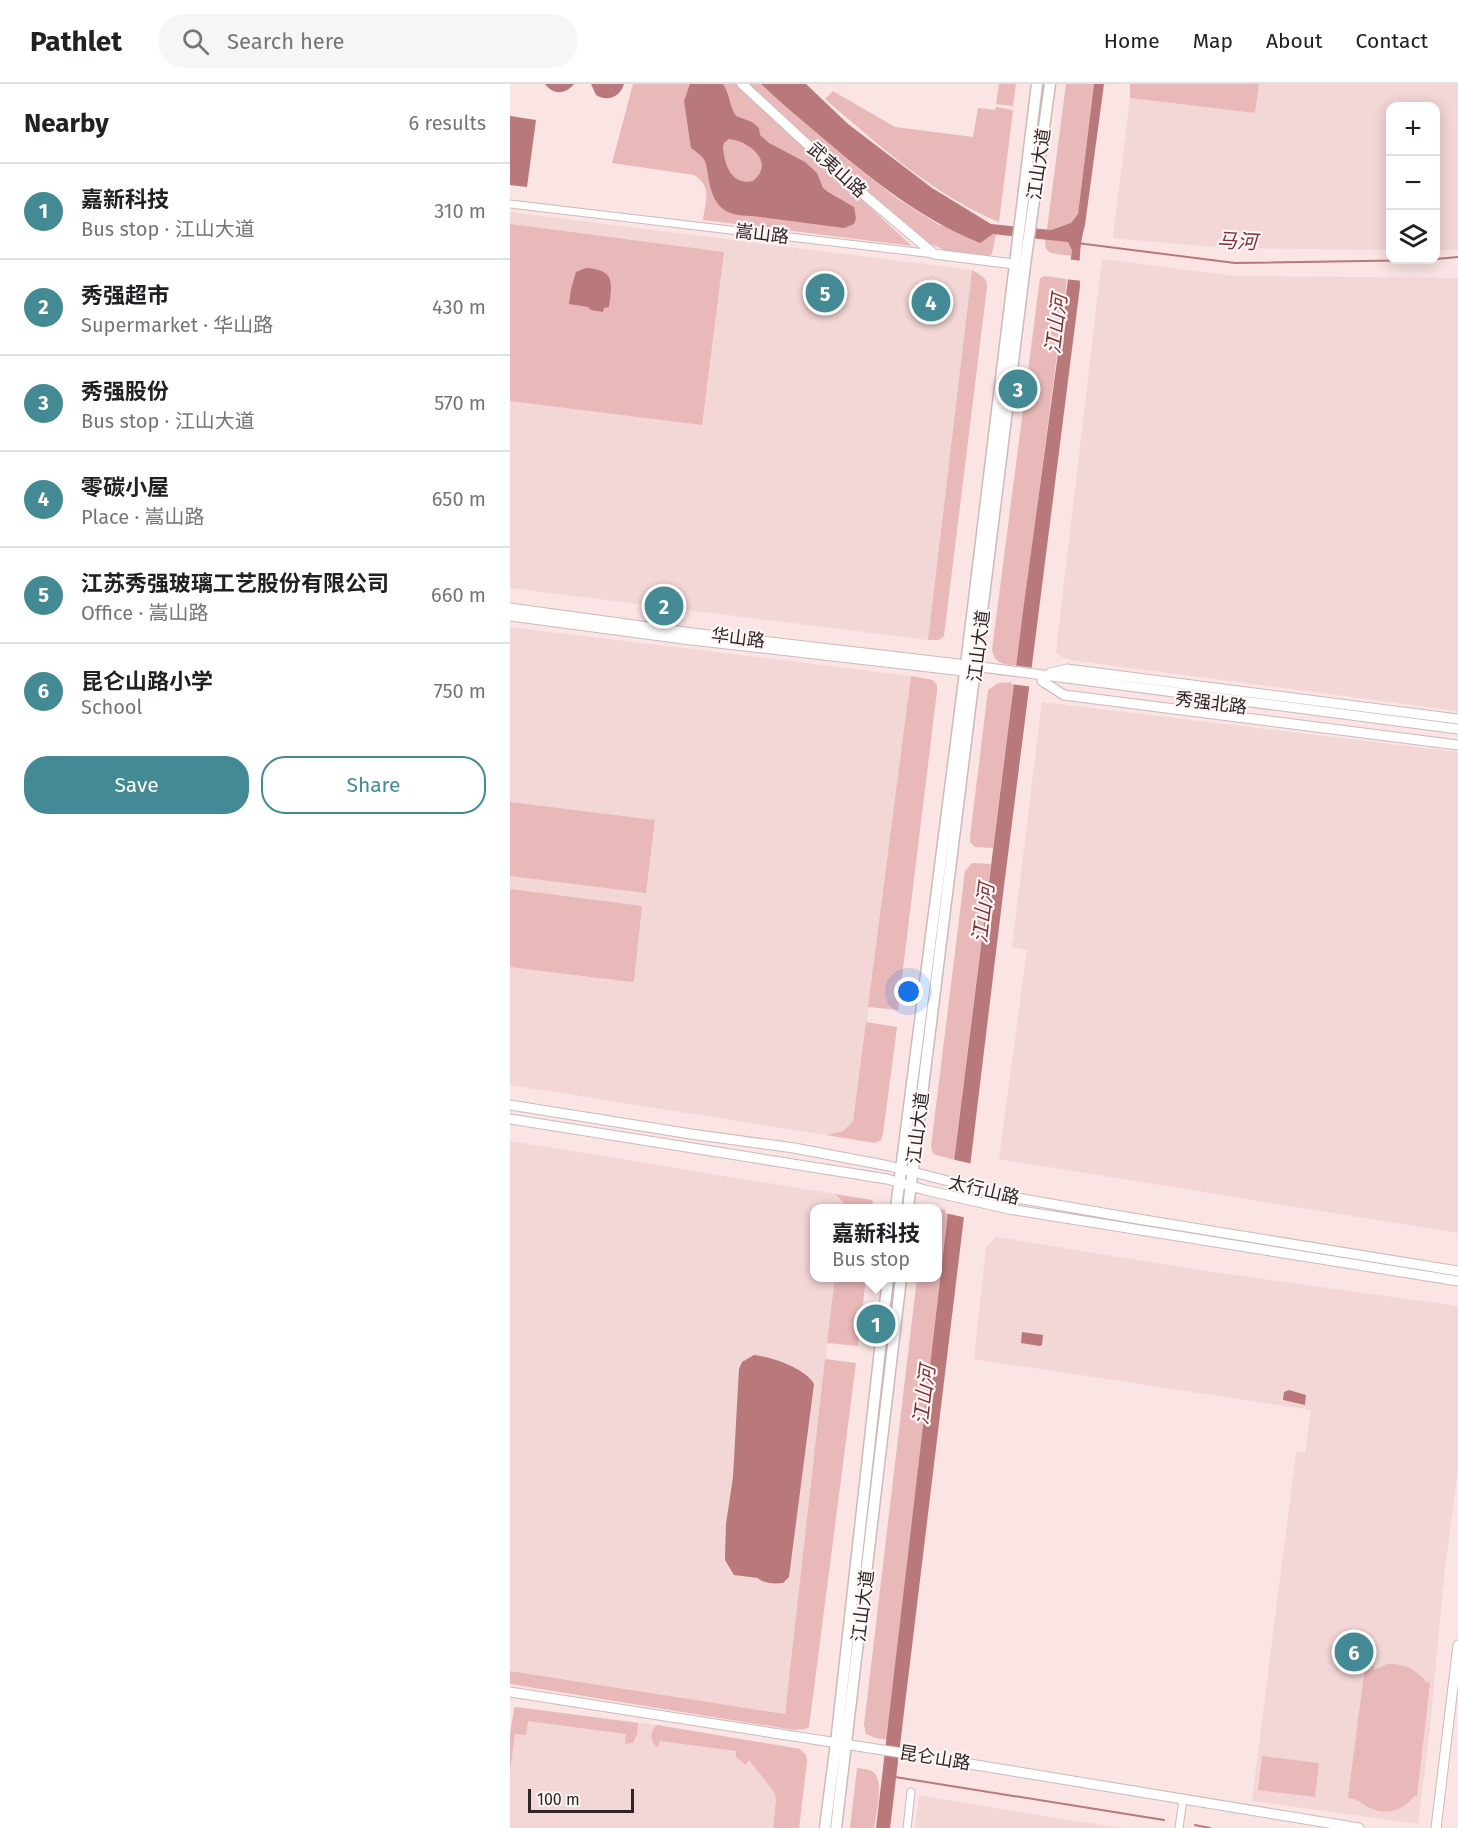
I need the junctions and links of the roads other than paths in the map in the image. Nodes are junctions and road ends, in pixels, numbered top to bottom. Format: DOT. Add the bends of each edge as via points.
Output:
graph roads {
  1 [pos="742,84"];
  2 [pos="1037,84"];
  3 [pos="1050,84"];
  4 [pos="510,204"];
  5 [pos="934,254"];
  6 [pos="1014,264"];
  7 [pos="510,608"];
  8 [pos="510,616"];
  9 [pos="970,669"];
  10 [pos="1040,678"];
  11 [pos="1458,719"];
  12 [pos="1458,729"];
  13 [pos="1458,735"];
  14 [pos="1458,745"];
  15 [pos="510,1104"];
  16 [pos="510,1119"];
  17 [pos="901,1168"];
  18 [pos="913,1171"];
  19 [pos="899,1183"];
  20 [pos="911,1186"];
  21 [pos="897,1204"];
  22 [pos="909,1204"];
  23 [pos="1458,1271"];
  24 [pos="1458,1281"];
  25 [pos="888,1282"];
  26 [pos="900,1282"];
  27 [pos="1458,1645"];
  28 [pos="510,1693"];
  29 [pos="841,1744"];
  30 [pos="911,1792"];
  31 [pos="1183,1799"];
  32 [pos="825,1828"];
  33 [pos="836,1828"];
  34 [pos="907,1828"];
  35 [pos="1179,1828"];
  36 [pos="1359,1828"];
  37 [pos="1436,1828"];
  1 -- 5 [label="street, 武夷山路"];
  2 -- 6 [label="main road, 江山大道"];
  3 -- 9 [label="main road, 江山大道"];
  4 -- 5 [label="street, 嵩山路"];
  5 -- 6 [label="street, 嵩山路"];
  6 -- 9 [label="main road, 江山大道"];
  7 -- 9 [label="street, 华山路"];
  8 -- 9 [label="street, 华山路" via="691,640"];
  9 -- 10 [label="street, 秀强北路"];
  9 -- 17 [label="main road, 江山大道"];
  9 -- 18 [label="main road, 江山大道"];
  10 -- 11 [label="street" via="1067,669"];
  10 -- 12 [label="street, 秀强北路"];
  10 -- 13 [label="street, 秀强北路"];
  10 -- 14 [label="street" via="1064,695"];
  15 -- 17 [label="street, 太行山路"];
  16 -- 19 [label="street, 太行山路"];
  17 -- 18 [label="street, 太行山路"];
  17 -- 19 [label="main road, 江山大道"];
  18 -- 20 [label="main road, 江山大道"];
  18 -- 23 [label="street, 太行山路" via="1011,1197"];
  19 -- 20 [label="street, 太行山路"];
  19 -- 21 [label="main road, 江山大道"];
  20 -- 22 [label="main road, 江山大道"];
  20 -- 24 [label="street, 太行山路" via="1020,1211"];
  25 -- 29 [label="main road, 江山大道"];
  26 -- 29 [label="main road, 江山大道"];
  27 -- 37 [label="street"];
  28 -- 29 [label="street, 昆仑山路"];
  29 -- 31 [label="street, 昆仑山路"];
  29 -- 32 [label="main road, 江山大道"];
  29 -- 33 [label="main road, 江山大道"];
  30 -- 34 [label="street"];
  31 -- 35 [label="street"];
  31 -- 36 [label="street, 昆仑山路"];
}
